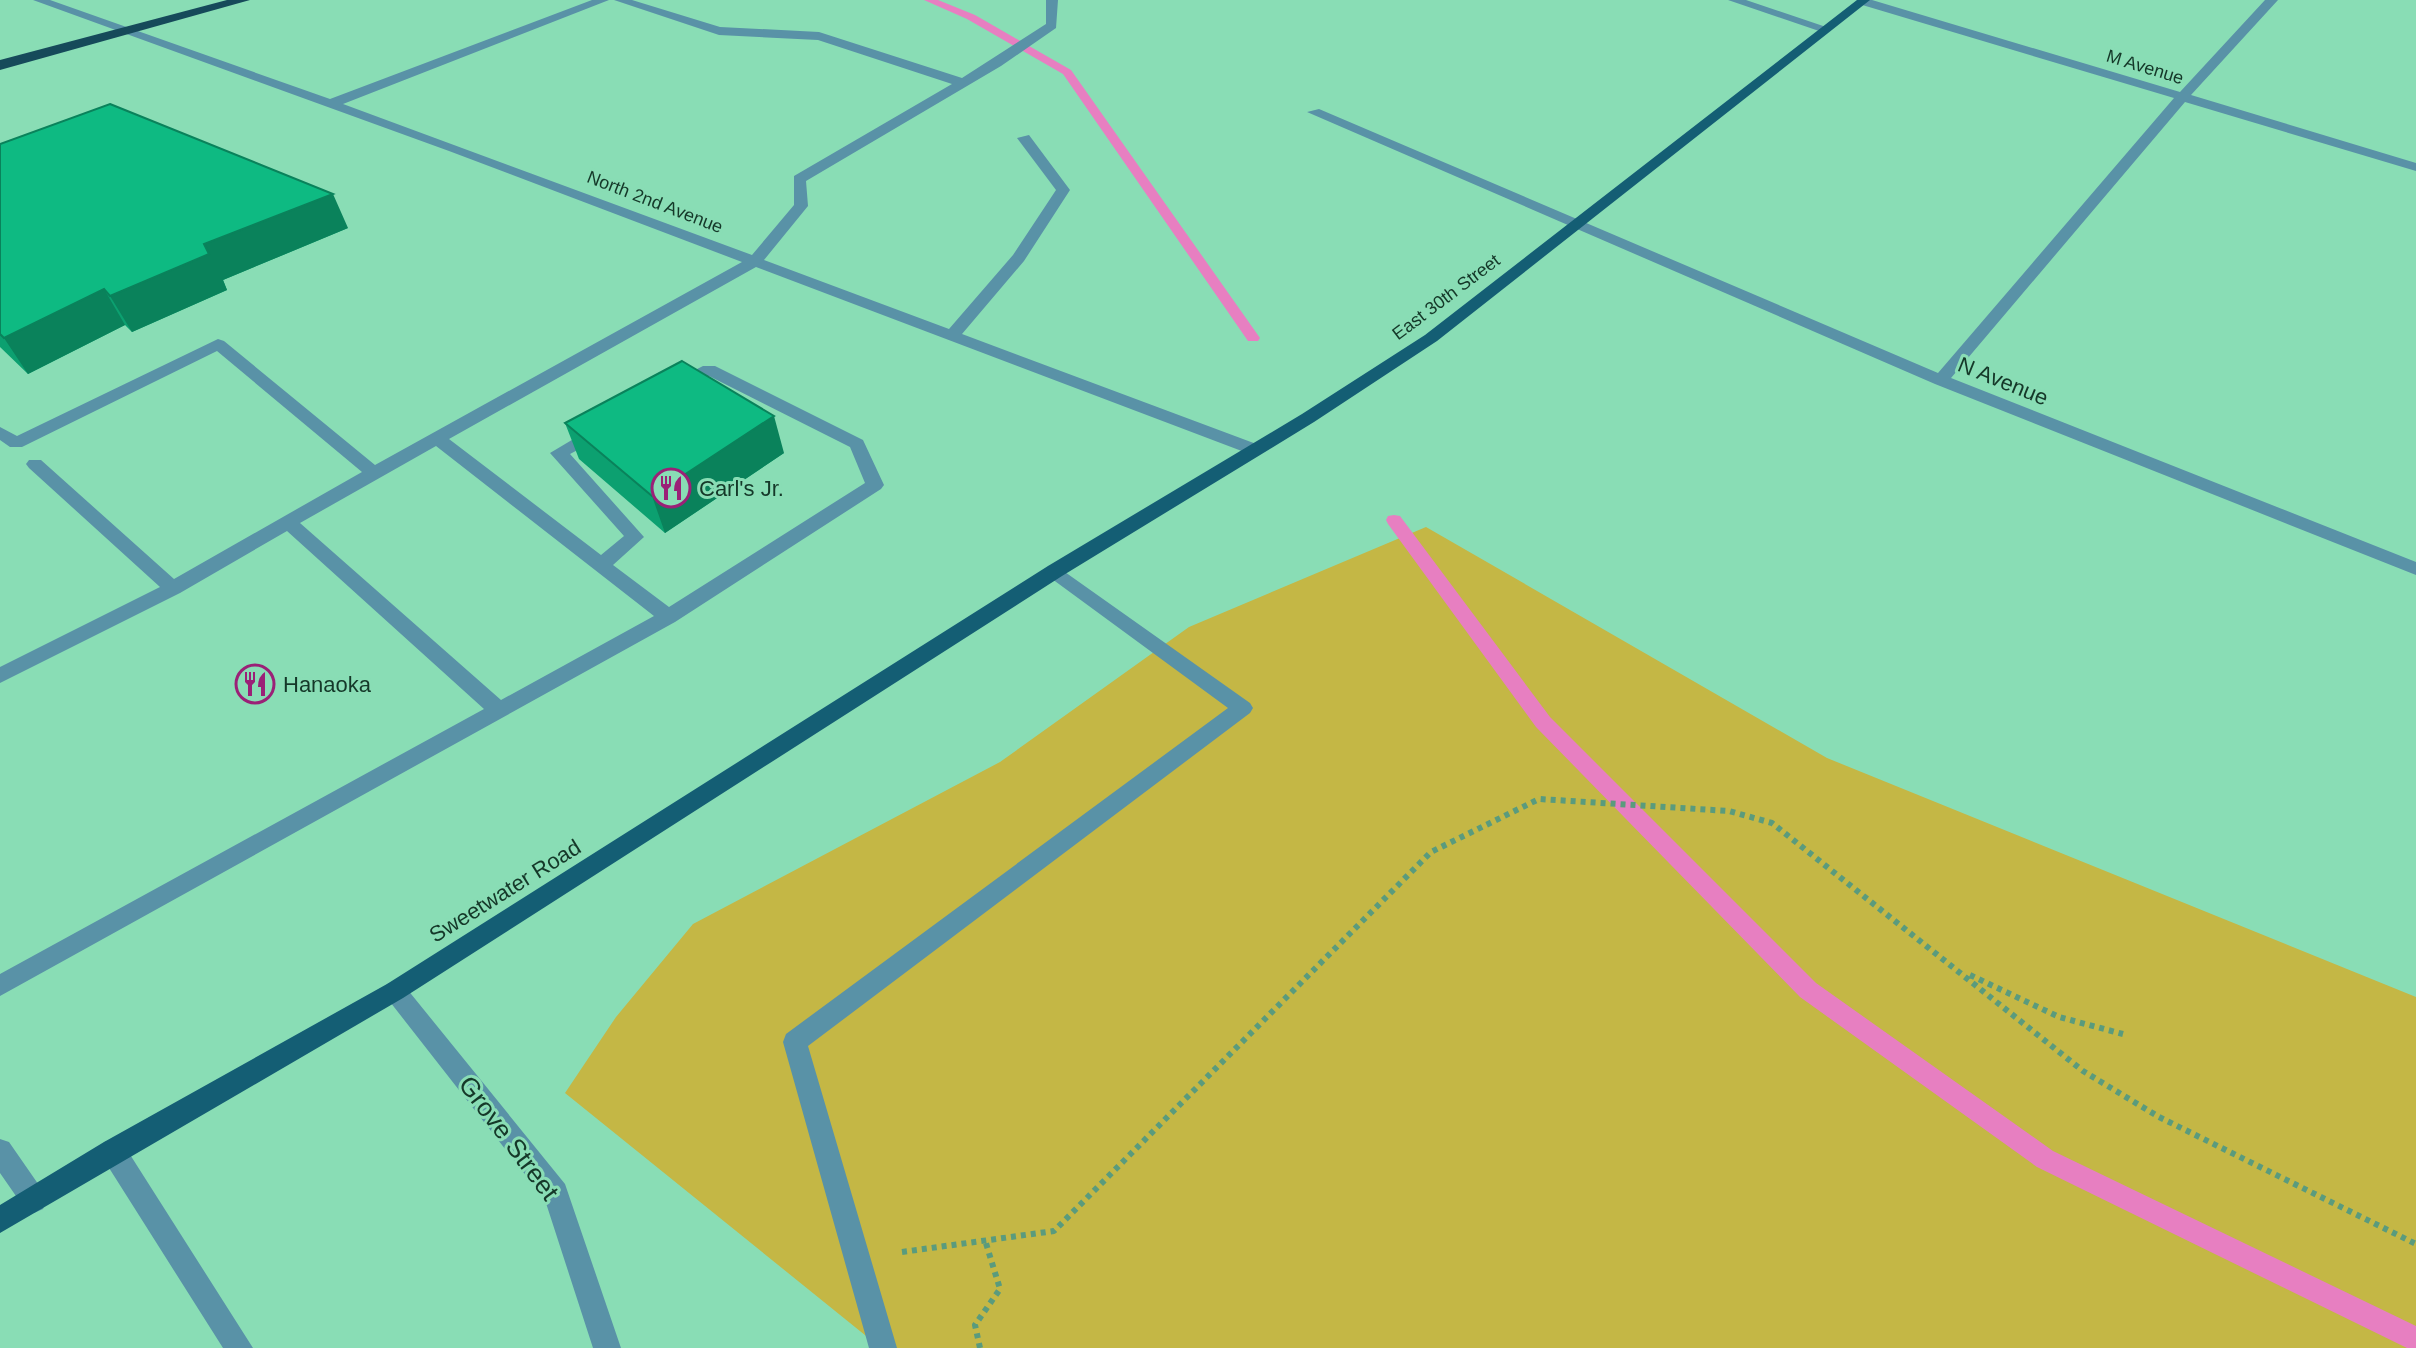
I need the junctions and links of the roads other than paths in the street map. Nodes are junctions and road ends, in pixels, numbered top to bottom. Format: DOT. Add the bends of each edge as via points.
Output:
graph roads {
  1 [pos="39,0"];
  2 [pos="243,0"];
  3 [pos="603,0"];
  4 [pos="620,0"];
  5 [pos="1052,0"];
  6 [pos="1734,0"];
  7 [pos="1864,0"];
  8 [pos="2272,0"];
  9 [pos="1826,29"];
  10 [pos="0,65"];
  11 [pos="963,83"];
  12 [pos="2182,97"];
  13 [pos="330,104"];
  14 [pos="1314,112"];
  15 [pos="1024,138"];
  16 [pos="2416,167"];
  17 [pos="1576,225"];
  18 [pos="755,261"];
  19 [pos="952,336"];
  20 [pos="1941,380"];
  21 [pos="668,392"];
  22 [pos="613,423"];
  23 [pos="0,432"];
  24 [pos="437,438"];
  25 [pos="1253,449"];
  26 [pos="35,464"];
  27 [pos="374,473"];
  28 [pos="288,522"];
  29 [pos="601,565"];
  30 [pos="2416,569"];
  31 [pos="1055,571"];
  32 [pos="173,588"];
  33 [pos="1028,590"];
  34 [pos="668,617"];
  35 [pos="0,676"];
  36 [pos="500,711"];
  37 [pos="0,986"];
  38 [pos="395,991"];
  39 [pos="0,1151"];
  40 [pos="113,1151"];
  41 [pos="34,1200"];
  42 [pos="0,1220"];
  43 [pos="239,1348"];
  44 [pos="607,1348"];
  45 [pos="883,1348"];
  1 -- 13 [label="street, North 2nd Avenue"];
  2 -- 10 [label="highway"];
  3 -- 13 [label="street"];
  4 -- 11 [label="street" via="719,31 819,36"];
  5 -- 11 [label="street" via="1052,25"];
  6 -- 9 [label="street"];
  7 -- 9 [label="main road, East 30th Street"];
  7 -- 12 [label="street, M Avenue"];
  8 -- 12 [label="street"];
  9 -- 17 [label="main road, East 30th Street"];
  11 -- 18 [label="street" via="799,179 801,206"];
  12 -- 16 [label="street, M Avenue"];
  12 -- 20 [label="street"];
  13 -- 18 [label="street, North 2nd Avenue"];
  14 -- 17 [label="street, N Avenue"];
  15 -- 19 [label="street" via="1063,190 1019,258"];
  17 -- 20 [label="street, N Avenue"];
  17 -- 25 [label="main road, East 30th Street" via="1431,338"];
  18 -- 19 [label="street, North 2nd Avenue"];
  18 -- 24 [label="street"];
  19 -- 25 [label="street, North 2nd Avenue"];
  20 -- 30 [label="street, N Avenue"];
  21 -- 34 [label="street" via="709,369 857,444 875,485"];
  22 -- 29 [label="street" via="559,453 635,537"];
  23 -- 27 [label="street" via="16,443 218,344"];
  24 -- 27 [label="street"];
  24 -- 29 [label="street"];
  25 -- 31 [label="main road, East 30th Street"];
  26 -- 32 [label="street"];
  27 -- 28 [label="street"];
  28 -- 32 [label="street"];
  28 -- 36 [label="street"];
  29 -- 34 [label="street"];
  31 -- 33 [label="main road, East 30th Street"];
  31 -- 45 [label="street" via="1243,708 795,1042"];
  32 -- 35 [label="street"];
  33 -- 38 [label="main road, Sweetwater Road"];
  34 -- 36 [label="street"];
  36 -- 37 [label="street"];
  38 -- 40 [label="main road, Sweetwater Road"];
  38 -- 44 [label="street, Grove Street" via="556,1193"];
  39 -- 41 [label="street"];
  40 -- 41 [label="main road, Sweetwater Road"];
  40 -- 43 [label="street"];
  41 -- 42 [label="main road, Sweetwater Road"];
}
